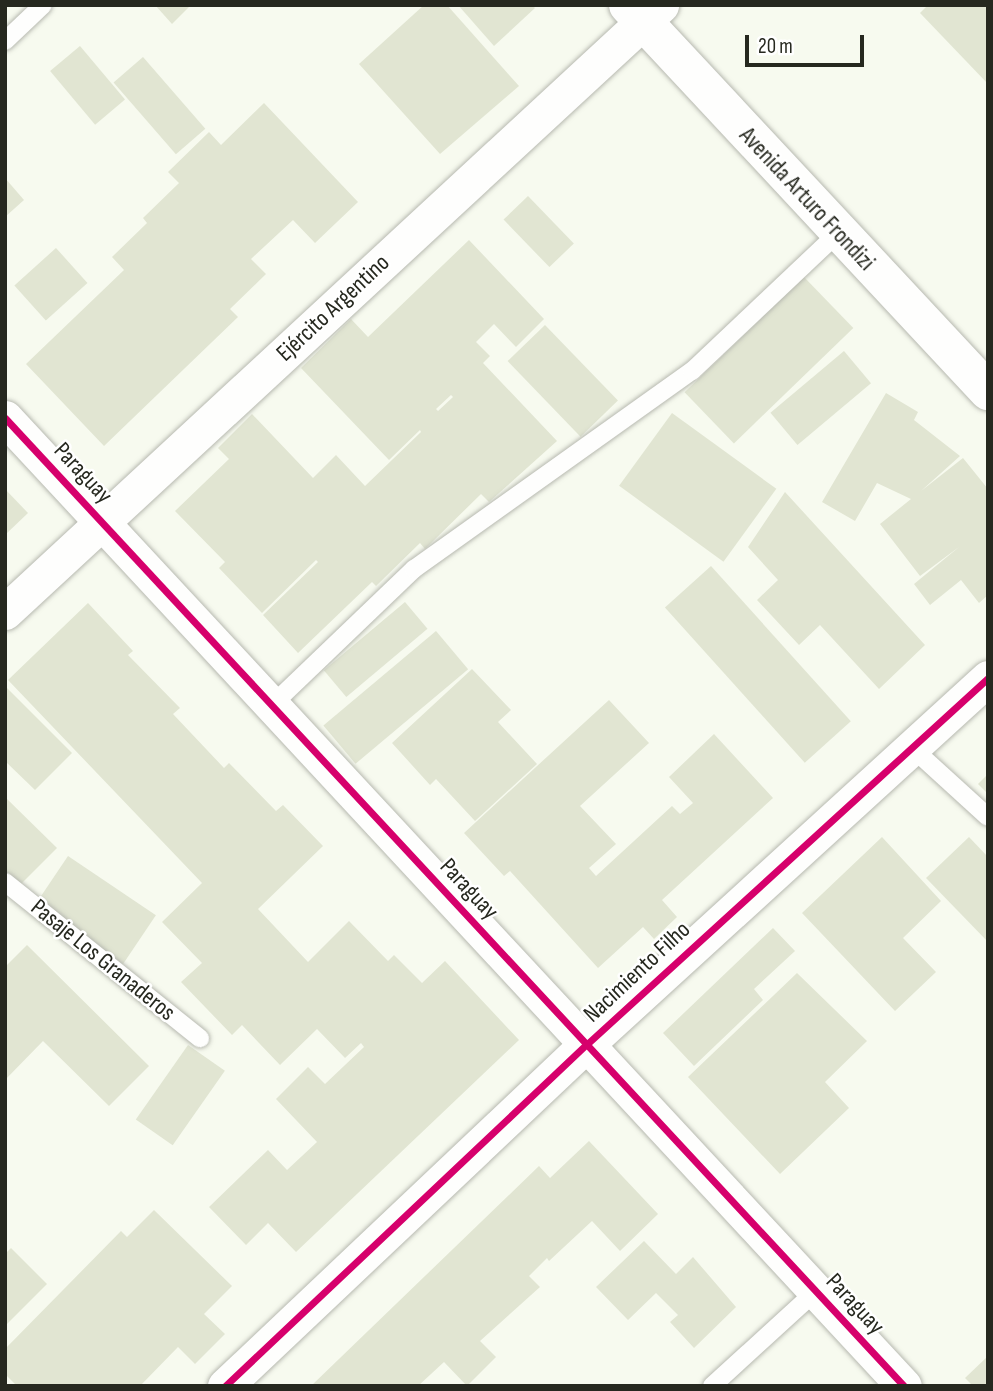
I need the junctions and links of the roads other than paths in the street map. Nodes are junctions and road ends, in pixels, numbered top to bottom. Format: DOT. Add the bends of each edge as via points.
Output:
graph roads {
  1 [pos="43,5"];
  2 [pos="644,11"];
  3 [pos="5,41"];
  4 [pos="838,233"];
  5 [pos="988,391"];
  6 [pos="5,418"];
  7 [pos="102,522"];
  8 [pos="5,612"];
  9 [pos="988,678"];
  10 [pos="272,705"];
  11 [pos="910,746"];
  12 [pos="988,817"];
  13 [pos="5,882"];
  14 [pos="200,1038"];
  15 [pos="587,1044"];
  16 [pos="816,1291"];
  17 [pos="225,1386"];
  18 [pos="712,1386"];
  19 [pos="904,1386"];
  1 -- 3 [label="lane"];
  2 -- 4 [label="main road, Avenida Arturo Frondizi"];
  2 -- 7 [label="street, Ejército Argentino"];
  4 -- 5 [label="main road, Avenida Arturo Frondizi"];
  4 -- 10 [label="lane" via="692,371 414,569"];
  6 -- 7 [label="street, Paraguay"];
  7 -- 8 [label="street, Ejército Argentino"];
  7 -- 10 [label="street, Paraguay"];
  9 -- 11 [label="street, Nacimiento Filho"];
  10 -- 15 [label="street, Paraguay"];
  11 -- 12 [label="lane"];
  11 -- 15 [label="street, Nacimiento Filho"];
  13 -- 14 [label="lane, Pasaje Los Granaderos"];
  15 -- 16 [label="street, Paraguay"];
  15 -- 17 [label="street, Nacimiento Filho"];
  16 -- 18 [label="lane"];
  16 -- 19 [label="street, Paraguay"];
}
